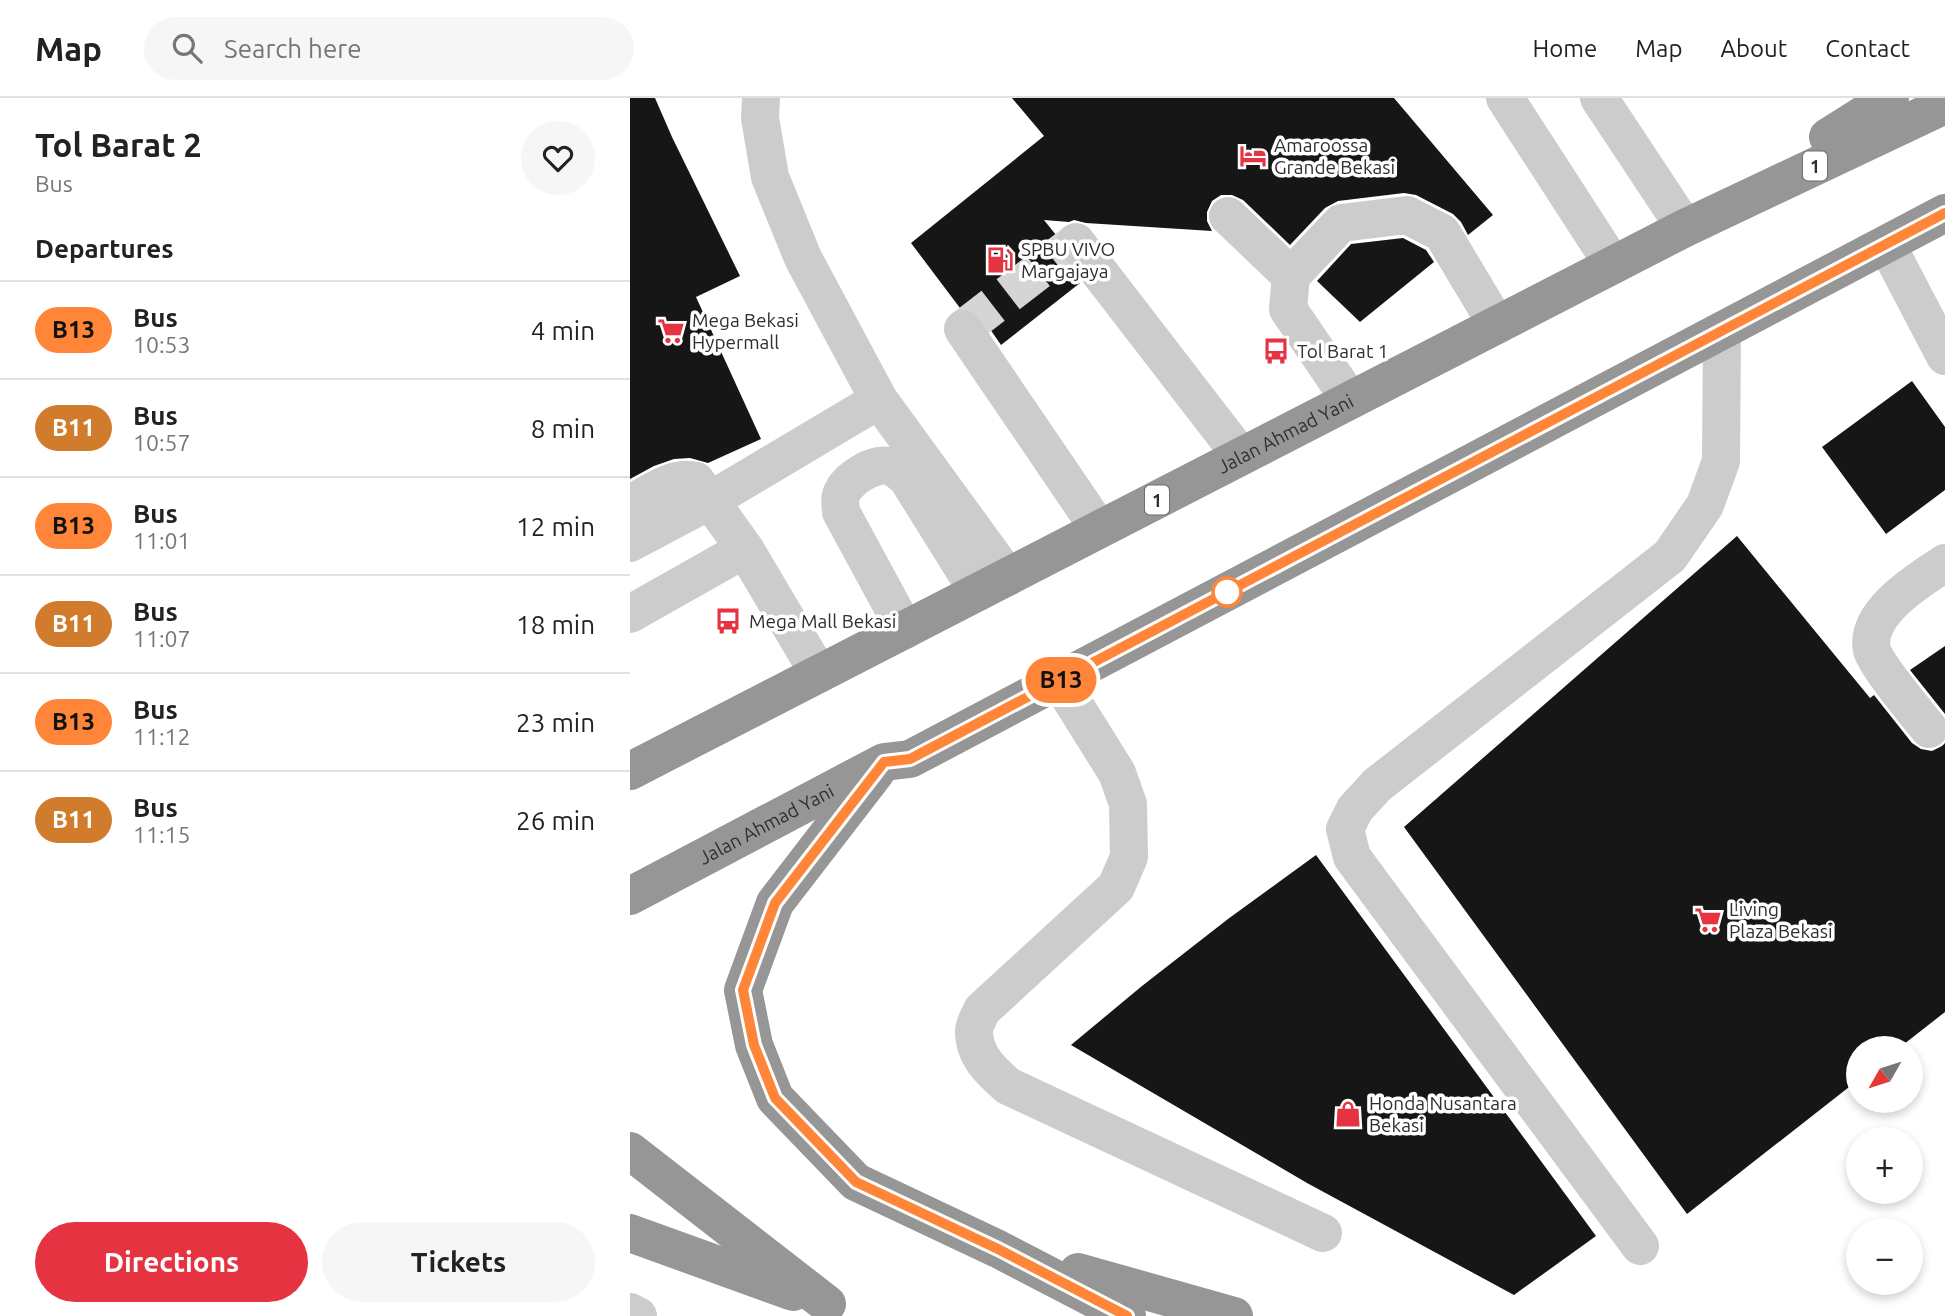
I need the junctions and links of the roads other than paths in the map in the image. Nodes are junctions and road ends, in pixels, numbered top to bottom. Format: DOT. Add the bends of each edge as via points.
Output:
graph roads {
  1 [pos="761,98"];
  2 [pos="1505,98"];
  3 [pos="1600,98"];
  4 [pos="1890,98"];
  5 [pos="1945,105"];
  6 [pos="1945,214"];
  7 [pos="1228,216"];
  8 [pos="1685,228"];
  9 [pos="1076,243"];
  10 [pos="1887,244"];
  11 [pos="1614,265"];
  12 [pos="1291,276"];
  13 [pos="1497,325"];
  14 [pos="963,329"];
  15 [pos="1722,331"];
  16 [pos="1945,356"];
  17 [pos="878,400"];
  18 [pos="1350,400"];
  19 [pos="1241,456"];
  20 [pos="711,500"];
  21 [pos="630,504"];
  22 [pos="1100,529"];
  23 [pos="630,543"];
  24 [pos="745,549"];
  25 [pos="1945,563"];
  26 [pos="993,584"];
  27 [pos="630,614"];
  28 [pos="905,629"];
  29 [pos="819,674"];
  30 [pos="1059,680"];
  31 [pos="1929,729"];
  32 [pos="884,762"];
  33 [pos="630,771"];
  34 [pos="630,896"];
  35 [pos="630,1151"];
  36 [pos="630,1233"];
  37 [pos="1323,1233"];
  38 [pos="1640,1246"];
  39 [pos="998,1249"];
  40 [pos="838,1310"];
  41 [pos="630,1311"];
  42 [pos="638,1316"];
  43 [pos="1127,1316"];
  44 [pos="1234,1316"];
  1 -- 17 [label="lane" via="770,177 803,258"];
  2 -- 11 [label="lane"];
  3 -- 8 [label="lane"];
  4 -- 8 [label="highway"];
  5 -- 8 [label="highway, Jalan Ahmad Yani / 1"];
  6 -- 10 [label="highway, Jalan Ahmad Yani"];
  7 -- 12 [label="lane"];
  8 -- 11 [label="highway, Jalan Ahmad Yani / 1"];
  9 -- 19 [label="lane"];
  10 -- 15 [label="highway, Jalan Ahmad Yani"];
  10 -- 16 [label="lane"];
  11 -- 13 [label="highway, Jalan Ahmad Yani / 1"];
  12 -- 13 [label="lane" via="1341,223 1407,215 1442,233"];
  12 -- 18 [label="lane" via="1288,309"];
  13 -- 18 [label="highway, Jalan Ahmad Yani / 1"];
  14 -- 22 [label="lane"];
  15 -- 30 [label="highway, Jalan Ahmad Yani"];
  15 -- 38 [label="lane" via="1721,461 1705,505 1670,556 1377,785 1354,809 1345,829 1352,857"];
  17 -- 20 [label="lane"];
  17 -- 26 [label="lane"];
  18 -- 19 [label="highway, Jalan Ahmad Yani / 1"];
  19 -- 22 [label="highway, Jalan Ahmad Yani / 1"];
  20 -- 21 [label="lane" via="696,481 686,479"];
  20 -- 23 [label="lane"];
  20 -- 24 [label="lane"];
  22 -- 26 [label="highway, Jalan Ahmad Yani / 1"];
  24 -- 27 [label="lane"];
  24 -- 29 [label="lane"];
  25 -- 31 [label="lane" via="1887,607 1873,631 1872,650 1879,663"];
  26 -- 28 [label="highway, Jalan Ahmad Yani / 1"];
  26 -- 28 [label="lane" via="907,478 886,466 872,468 847,484 840,497 841,512"];
  28 -- 29 [label="highway, Jalan Ahmad Yani / 1"];
  29 -- 33 [label="highway, Jalan Ahmad Yani / 1"];
  30 -- 32 [label="highway, Jalan Ahmad Yani" via="910,759"];
  30 -- 37 [label="lane" via="1117,773 1128,804 1129,857 1116,887 982,1010 974,1029 977,1050 1008,1086"];
  32 -- 34 [label="highway, Jalan Ahmad Yani"];
  32 -- 39 [label="highway" via="775,903 743,990 754,1045 775,1098 856,1182"];
  35 -- 40 [label="highway"];
  36 -- 40 [label="highway"];
  39 -- 43 [label="highway"];
  39 -- 44 [label="highway"];
  41 -- 42 [label="lane"];
}
